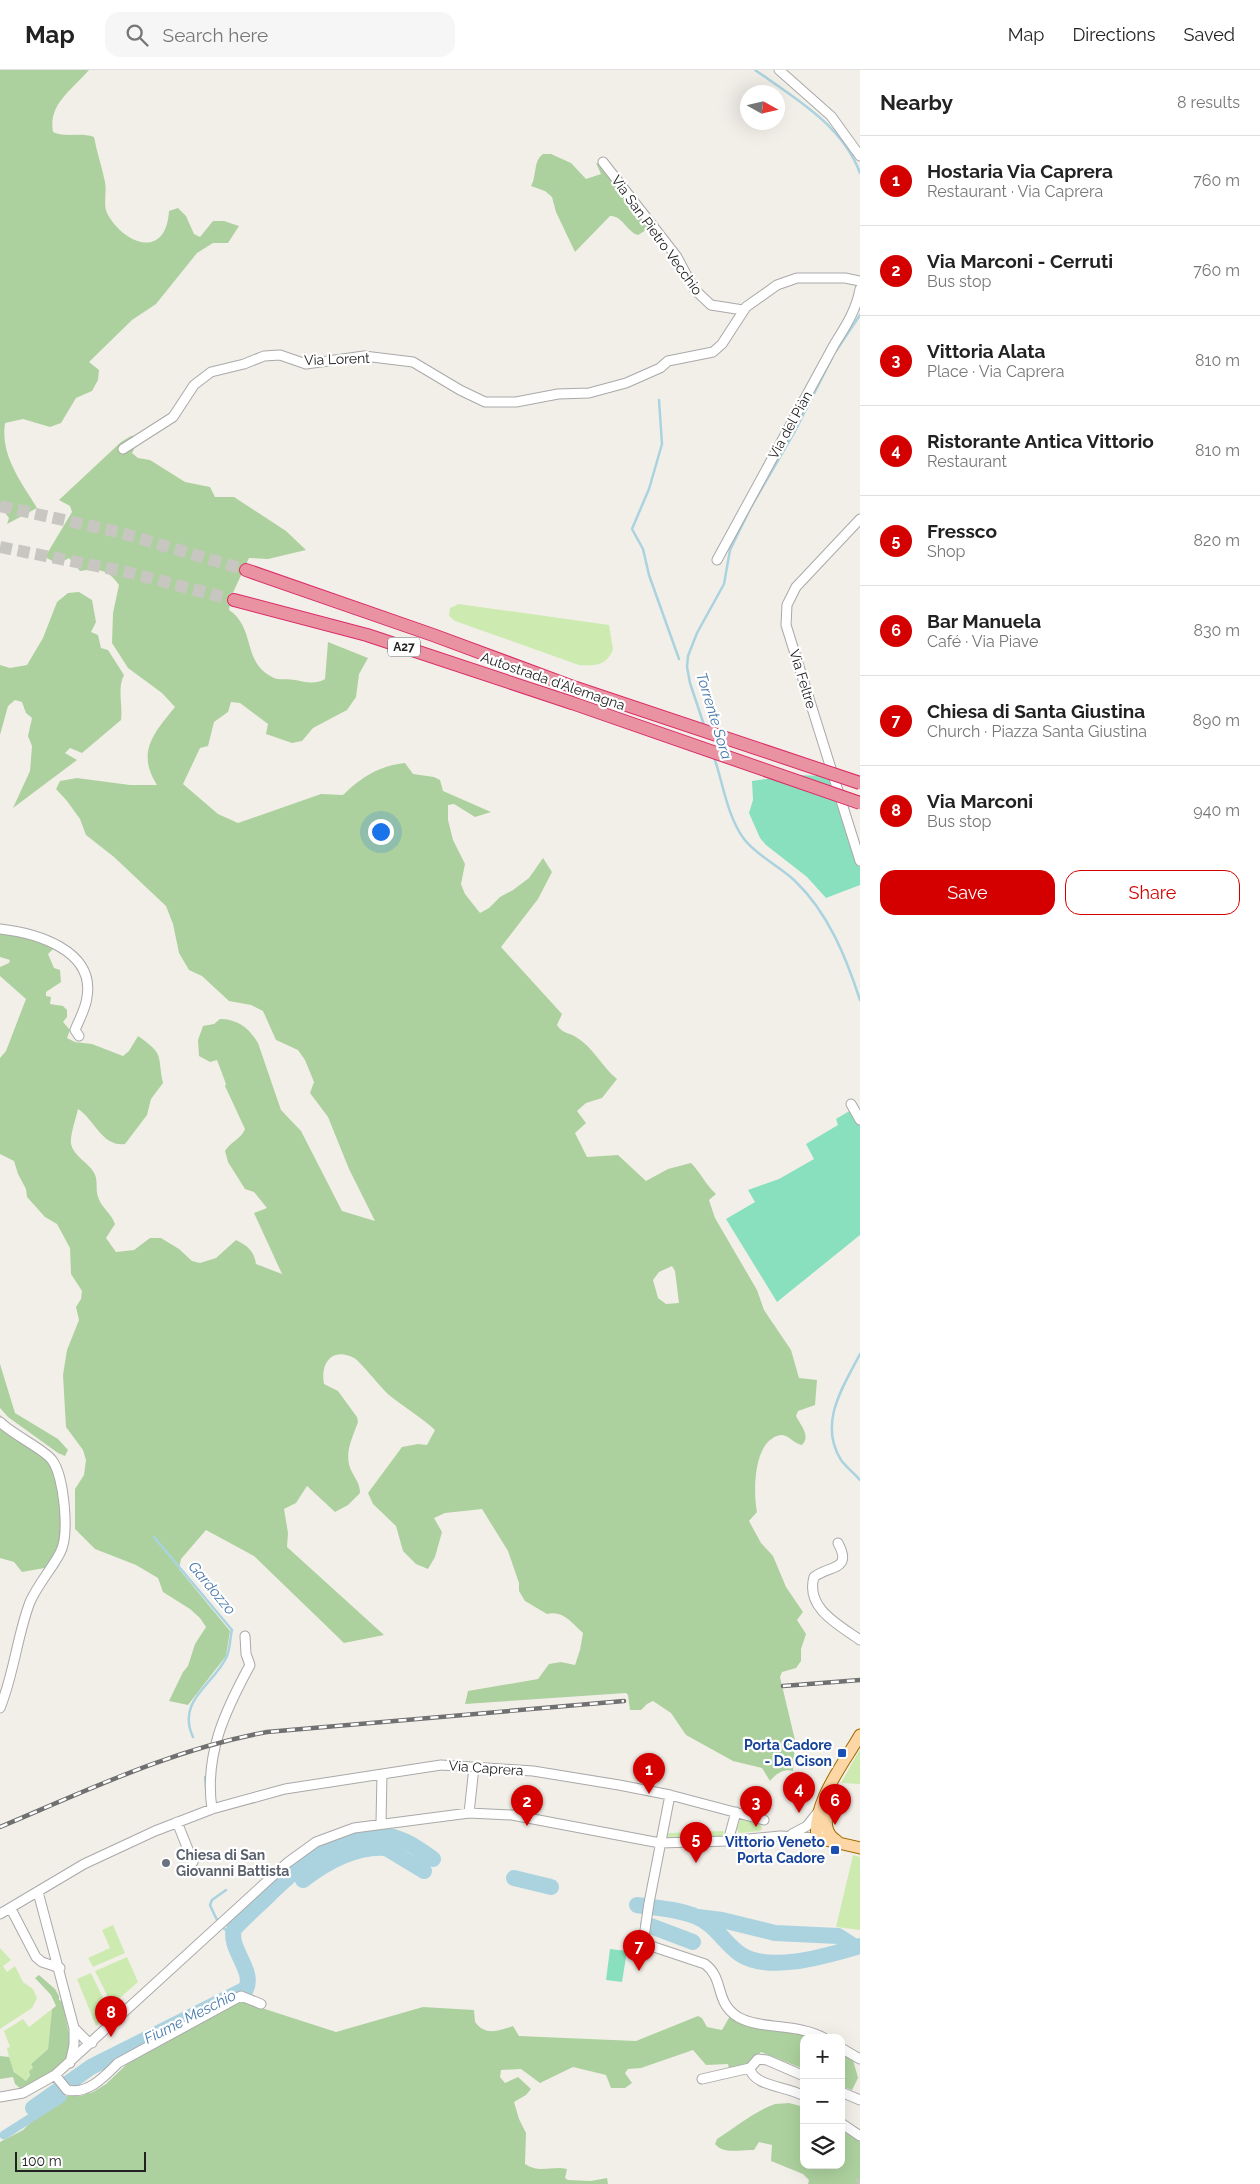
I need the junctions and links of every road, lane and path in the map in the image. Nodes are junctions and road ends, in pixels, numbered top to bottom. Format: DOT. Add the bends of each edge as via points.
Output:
graph roads {
  1 [pos="780,70"];
  2 [pos="860,156"];
  3 [pos="603,162"];
  4 [pos="860,281"];
  5 [pos="860,289"];
  6 [pos="743,310"];
  7 [pos="123,449"];
  8 [pos="860,519"];
  9 [pos="717,560"];
  10 [pos="246,570"];
  11 [pos="234,600"];
  12 [pos="860,784"];
  13 [pos="860,803"];
  14 [pos="860,861"];
  15 [pos="0,929"];
  16 [pos="79,1036"];
  17 [pos="850,1104"];
  18 [pos="860,1120"];
  19 [pos="0,1422"];
  20 [pos="838,1543"];
  21 [pos="245,1636"];
  22 [pos="860,1640"];
  23 [pos="0,1708"];
  24 [pos="860,1735"];
  25 [pos="474,1767"];
  26 [pos="382,1774"];
  27 [pos="837,1777"];
  28 [pos="670,1795"];
  29 [pos="821,1807"];
  30 [pos="210,1810"];
  31 [pos="469,1812"];
  32 [pos="736,1812"];
  33 [pos="826,1819"];
  34 [pos="764,1820"];
  35 [pos="177,1822"];
  36 [pos="381,1823"];
  37 [pos="787,1836"];
  38 [pos="817,1838"];
  39 [pos="728,1841"];
  40 [pos="838,1842"];
  41 [pos="660,1843"];
  42 [pos="860,1848"];
  43 [pos="193,1862"];
  44 [pos="38,1892"];
  45 [pos="11,1909"];
  46 [pos="0,1914"];
  47 [pos="60,1968"];
  48 [pos="262,2004"];
  49 [pos="74,2028"];
  50 [pos="814,2034"];
  51 [pos="92,2043"];
  52 [pos="845,2050"];
  53 [pos="860,2059"];
  54 [pos="70,2063"];
  55 [pos="750,2068"];
  56 [pos="800,2074"];
  57 [pos="57,2077"];
  58 [pos="702,2079"];
  59 [pos="800,2094"];
  60 [pos="845,2094"];
  61 [pos="0,2097"];
  62 [pos="860,2100"];
  63 [pos="842,2124"];
  64 [pos="860,2136"];
  1 -- 2 [label="street" via="831,116"];
  3 -- 6 [label="street, Via San Pietro Vecchio" via="677,257 694,289 711,305"];
  4 -- 6 [label="street" via="796,278 777,284"];
  5 -- 9 [label="street, Via del Piàn" via="856,307"];
  6 -- 7 [label="street, Via Lorent" via="722,344 713,352 668,361 626,383 589,393 558,394 516,402 485,402 413,362 364,356 306,364 280,355 264,356 211,372 194,386 173,417"];
  8 -- 14 [label="street, Via Feltre" via="796,586 787,605 786,625"];
  10 -- 12 [label="highway, Autostrada d'Alemagna / A27, bridge" via="576,688"];
  11 -- 13 [label="highway, Autostrada d'Alemagna / A27, bridge" via="368,634"];
  15 -- 16 [label="street" via="35,935 70,952 84,968 88,997 75,1030"];
  17 -- 18 [label="street"];
  19 -- 23 [label="street" via="8,1431 51,1459 62,1490 64,1540 61,1552 30,1602"];
  20 -- 22 [label="street" via="843,1561 814,1577 813,1592 820,1610"];
  21 -- 30 [label="street" via="250,1664 213,1745"];
  24 -- 27 [label="main road"];
  25 -- 26 [label="street, Via Caprera" via="441,1765"];
  25 -- 28 [label="street, Via Caprera" via="534,1771"];
  25 -- 31 [label="street"];
  26 -- 30 [label="street, Via Caprera" via="285,1789"];
  26 -- 36 [label="street"];
  27 -- 29 [label="main road"];
  27 -- 33 [label="main road"];
  28 -- 32 [label="street, Via Caprera"];
  28 -- 41 [label="street"];
  29 -- 37 [label="street" via="807,1826"];
  29 -- 38 [label="main road"];
  30 -- 35 [label="street, Via Caprera"];
  31 -- 36 [label="street"];
  31 -- 41 [label="street" via="512,1814"];
  32 -- 34 [label="street, Via Caprera"];
  32 -- 39 [label="street"];
  33 -- 38 [label="street"];
  33 -- 40 [label="main road" via="827,1832"];
  35 -- 43 [label="street"];
  35 -- 44 [label="street, Via Caprera" via="84,1864"];
  36 -- 51 [label="street" via="341,1832 310,1846 287,1863"];
  37 -- 38 [label="street"];
  37 -- 39 [label="street"];
  38 -- 40 [label="main road"];
  39 -- 41 [label="street"];
  40 -- 42 [label="main road"];
  41 -- 50 [label="street" via="645,1944 712,1969 717,1977 721,2000 740,2018"];
  44 -- 45 [label="street, Via Caprera"];
  44 -- 47 [label="street"];
  45 -- 46 [label="street, Via Caprera"];
  45 -- 47 [label="street" via="36,1957"];
  47 -- 49 [label="street"];
  48 -- 57 [label="street" via="241,1996 118,2063 102,2080 76,2090 66,2088"];
  49 -- 51 [label="street"];
  49 -- 54 [label="street"];
  51 -- 54 [label="street"];
  52 -- 53 [label="street"];
  54 -- 57 [label="street"];
  55 -- 56 [label="street" via="758,2059 767,2060"];
  55 -- 58 [label="street"];
  55 -- 59 [label="street" via="757,2081"];
  57 -- 61 [label="street" via="23,2093"];
  60 -- 62 [label="street"];
  63 -- 64 [label="street"];
}
